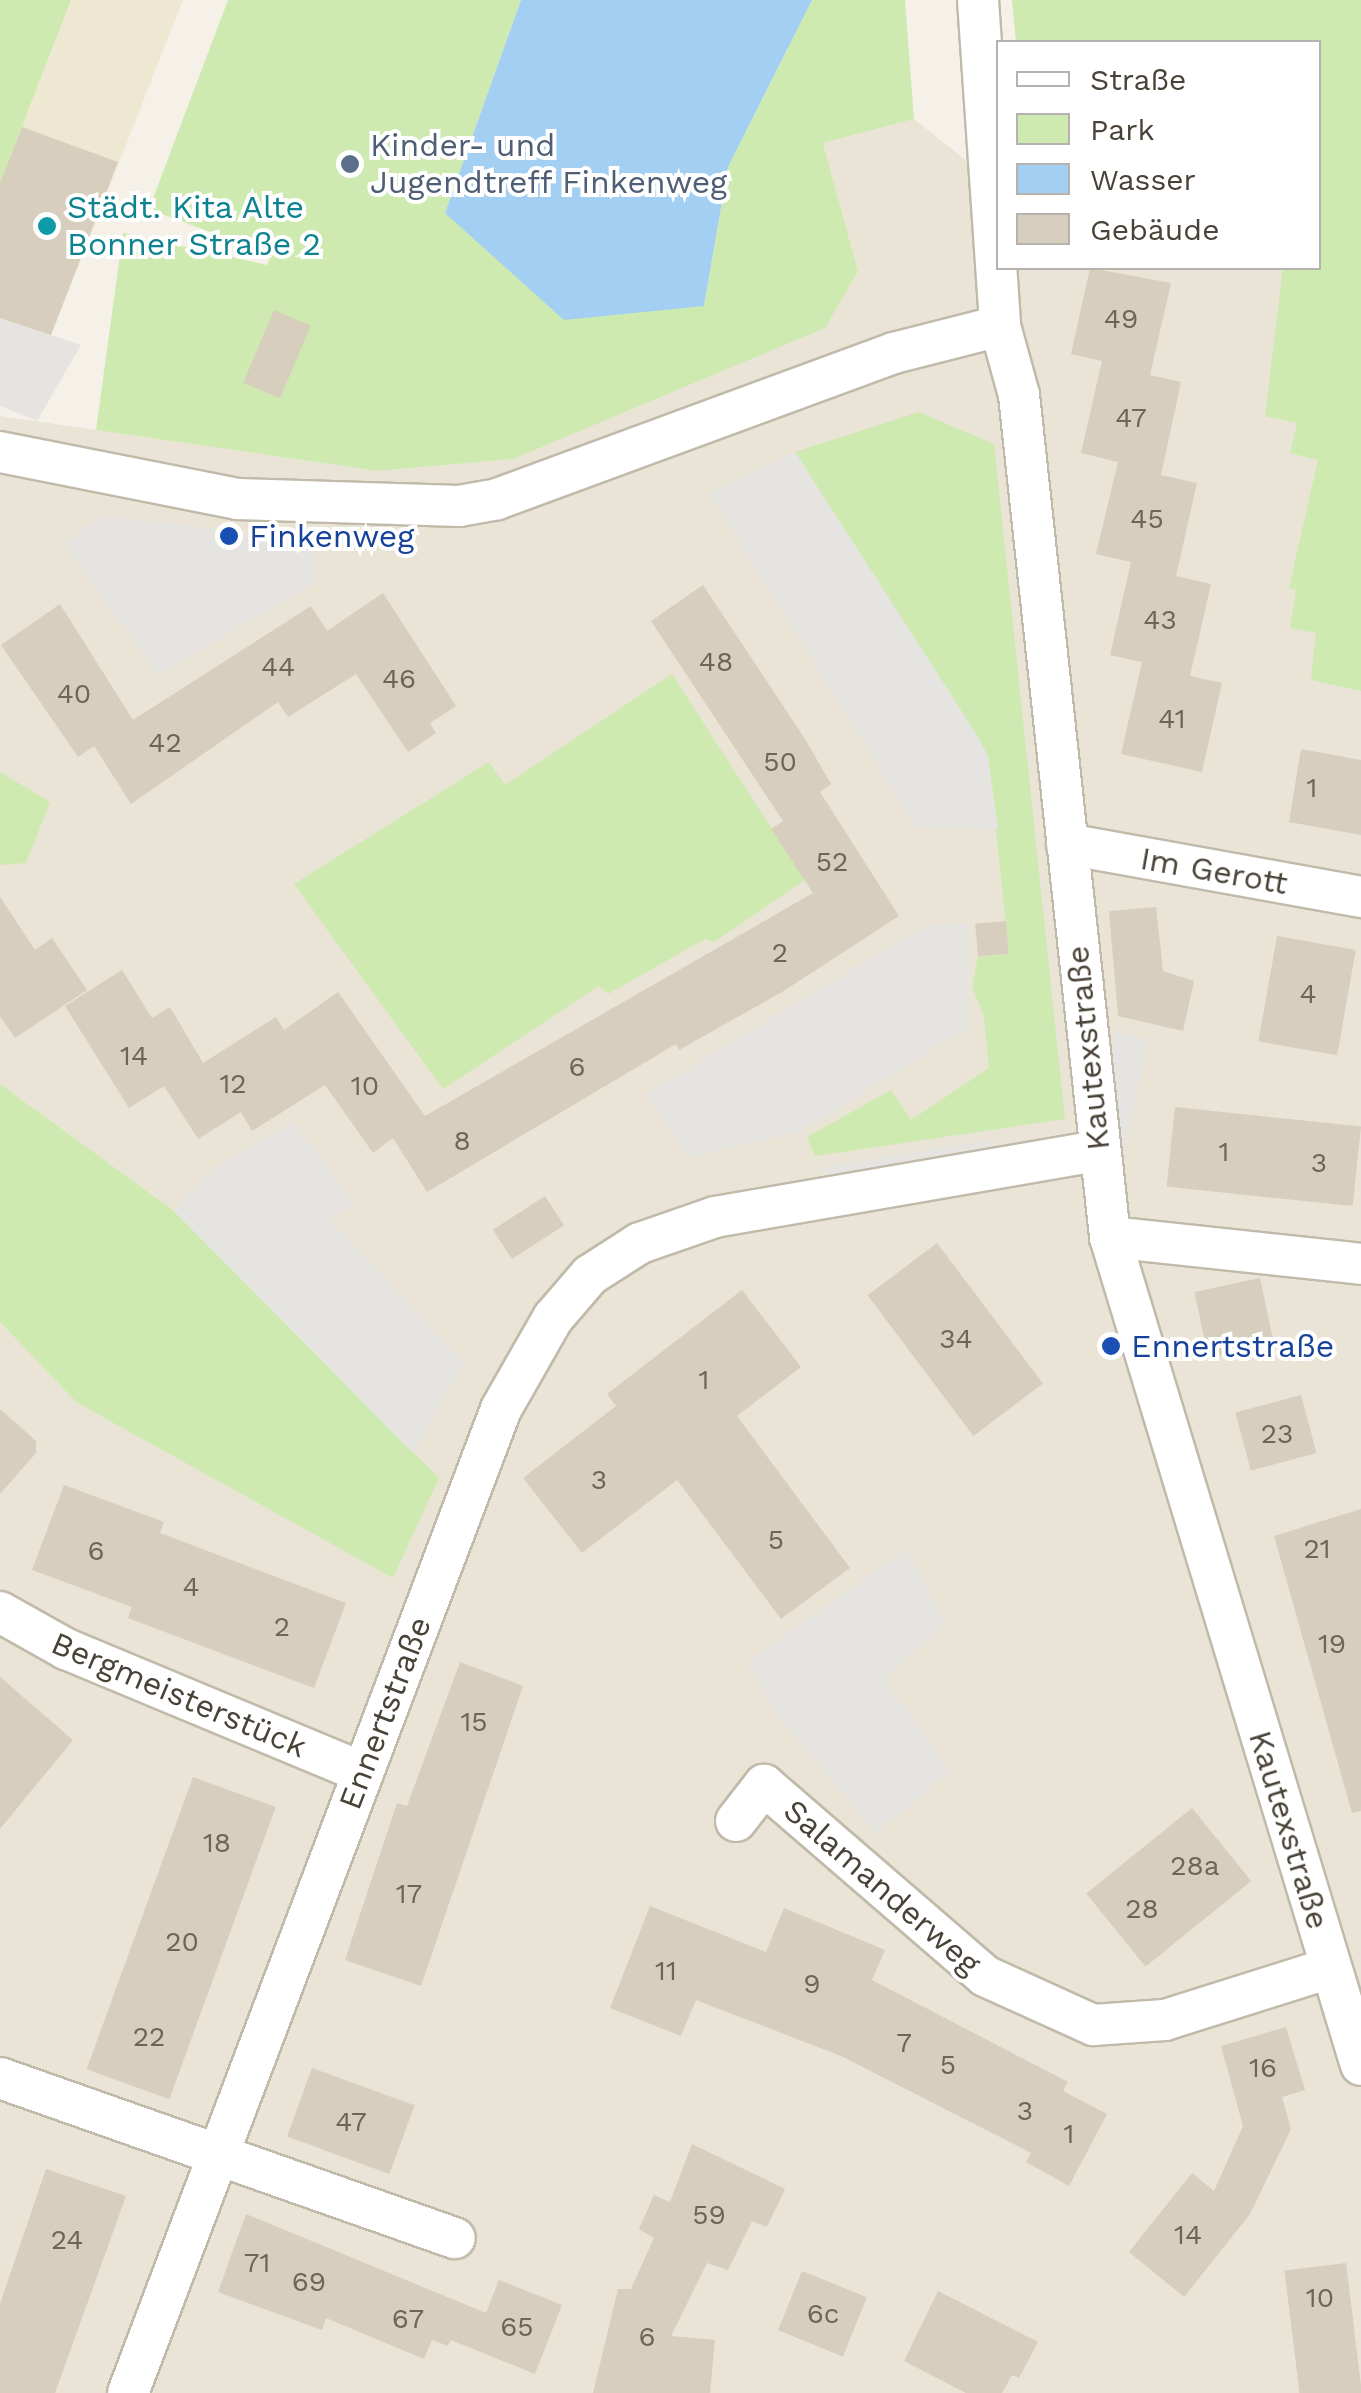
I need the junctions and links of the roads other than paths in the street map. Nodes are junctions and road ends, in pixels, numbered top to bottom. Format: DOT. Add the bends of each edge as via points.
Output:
graph roads {
  1 [pos="978,0"];
  2 [pos="996,267"];
  3 [pos="996,270"];
  4 [pos="1000,326"];
  5 [pos="0,452"];
  6 [pos="1067,844"];
  7 [pos="1361,897"];
  8 [pos="1098,1152"];
  9 [pos="1110,1237"];
  10 [pos="1361,1264"];
  11 [pos="0,1612"];
  12 [pos="361,1772"];
  13 [pos="736,1820"];
  14 [pos="1330,1968"];
  15 [pos="1361,2065"];
  16 [pos="0,2078"];
  17 [pos="217,2157"];
  18 [pos="455,2238"];
  19 [pos="128,2393"];
  1 -- 2 [label="street, Kautexstraße"];
  3 -- 4 [label="street, Kautexstraße"];
  4 -- 5 [label="street" via="894,353 497,499 459,506 238,499"];
  4 -- 6 [label="street, Kautexstraße" via="1019,395"];
  6 -- 7 [label="street, Im Gerott"];
  6 -- 8 [label="street, Kautexstraße"];
  8 -- 9 [label="street, Kautexstraße"];
  8 -- 12 [label="street, Ennertstraße" via="715,1218 640,1243 590,1276 553,1318 501,1409"];
  9 -- 10 [label="street"];
  9 -- 14 [label="street, Kautexstraße"];
  11 -- 12 [label="street, Bergmeisterstück" via="66,1649"];
  12 -- 17 [label="street, Ennertstraße"];
  13 -- 14 [label="street, Salamanderweg" via="764,1785 985,1976 1093,2025 1164,2020"];
  14 -- 15 [label="street, Kautexstraße"];
  16 -- 17 [label="street"];
  17 -- 18 [label="street"];
  17 -- 19 [label="street, Ennertstraße"];
}
